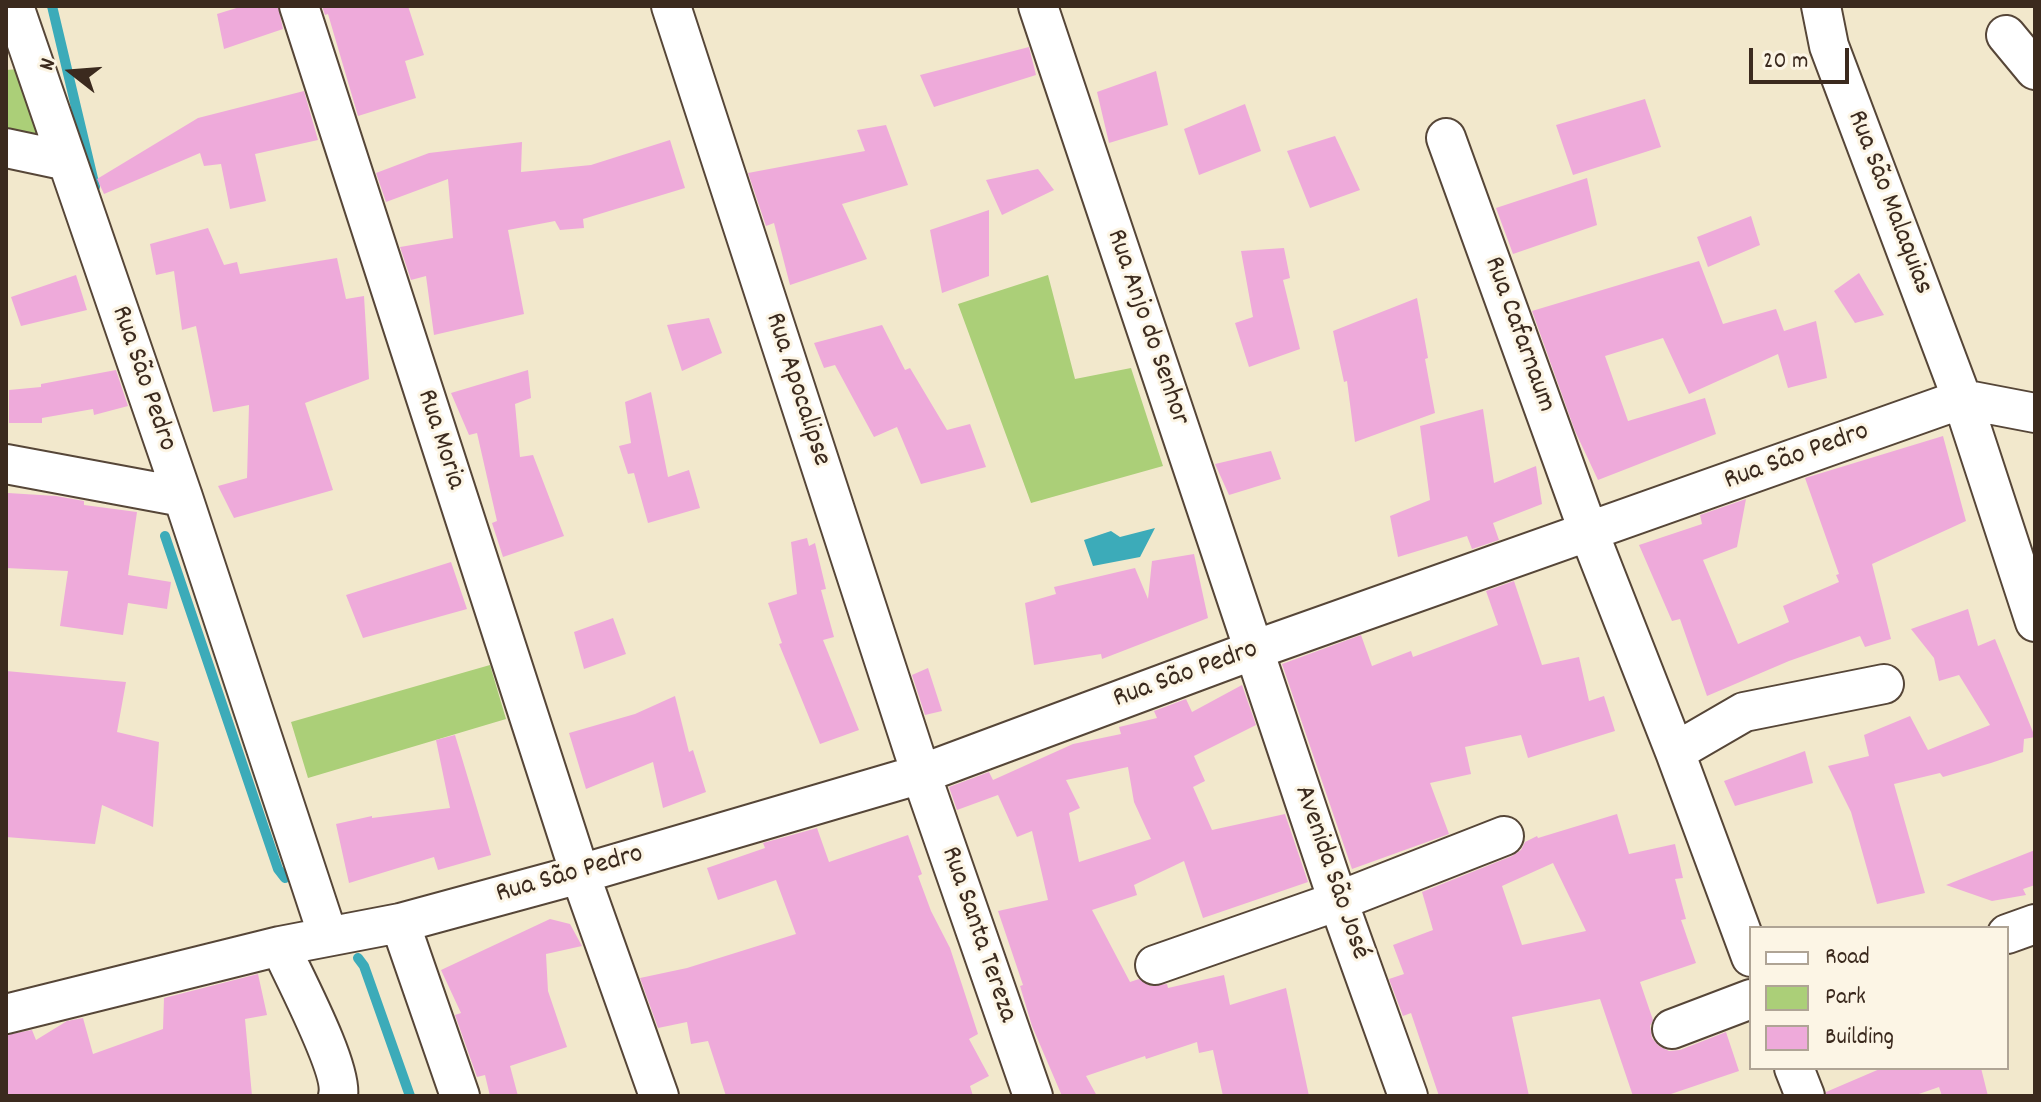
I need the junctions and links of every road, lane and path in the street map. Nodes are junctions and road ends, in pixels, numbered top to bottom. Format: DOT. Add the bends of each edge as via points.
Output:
graph roads {
  1 [pos="14,6"];
  2 [pos="299,6"];
  3 [pos="671,6"];
  4 [pos="1038,6"];
  5 [pos="1821,6"];
  6 [pos="2006,35"];
  7 [pos="2035,70"];
  8 [pos="1446,138"];
  9 [pos="6,148"];
  10 [pos="67,161"];
  11 [pos="1962,399"];
  12 [pos="2035,413"];
  13 [pos="6,464"];
  14 [pos="183,497"];
  15 [pos="1589,533"];
  16 [pos="2035,622"];
  17 [pos="1254,650"];
  18 [pos="1884,684"];
  19 [pos="1675,752"];
  20 [pos="921,774"];
  21 [pos="1504,836"];
  22 [pos="580,874"];
  23 [pos="1338,901"];
  24 [pos="400,923"];
  25 [pos="2035,924"];
  26 [pos="2009,933"];
  27 [pos="328,936"];
  28 [pos="280,946"];
  29 [pos="1749,952"];
  30 [pos="1155,965"];
  31 [pos="1749,1000"];
  32 [pos="6,1014"];
  33 [pos="1672,1029"];
  34 [pos="1795,1070"];
  35 [pos="338,1096"];
  36 [pos="460,1096"];
  37 [pos="659,1096"];
  38 [pos="1033,1096"];
  39 [pos="1408,1096"];
  40 [pos="1805,1096"];
  1 -- 10 [label="street, Rua São Pedro"];
  2 -- 22 [label="street, Rua Moria"];
  3 -- 20 [label="street, Rua Apocalipse"];
  4 -- 17 [label="street, Rua Anjo do Senhor"];
  5 -- 11 [label="street, Rua São Malaquias" via="1829,46"];
  6 -- 7 [label="street"];
  8 -- 15 [label="street, Rua Cafarnaum"];
  9 -- 10 [label="street"];
  10 -- 14 [label="street, Rua São Pedro"];
  11 -- 12 [label="street"];
  11 -- 15 [label="street, Rua São Pedro"];
  11 -- 16 [label="street, Rua São Malaquias"];
  13 -- 14 [label="street"];
  14 -- 27 [label="street, Rua São Pedro"];
  15 -- 17 [label="street, Rua São Pedro"];
  15 -- 19 [label="street"];
  17 -- 20 [label="street, Rua São Pedro"];
  17 -- 23 [label="street, Avenida São José"];
  18 -- 19 [label="street" via="1744,712"];
  19 -- 29 [label="street"];
  20 -- 22 [label="street, Rua São Pedro"];
  20 -- 38 [label="street, Rua Santa Tereza"];
  21 -- 23 [label="street"];
  22 -- 24 [label="street, Rua São Pedro"];
  22 -- 37 [label="street, Rua Moria"];
  23 -- 30 [label="street"];
  23 -- 39 [label="street, Avenida São José"];
  24 -- 27 [label="street, Rua São Pedro"];
  24 -- 36 [label="street"];
  25 -- 26 [label="street"];
  27 -- 28 [label="street, Rua São Pedro"];
  28 -- 32 [label="street, Rua São Pedro"];
  28 -- 35 [label="street" via="334,1066"];
  31 -- 33 [label="street"];
  34 -- 40 [label="street"];
}
